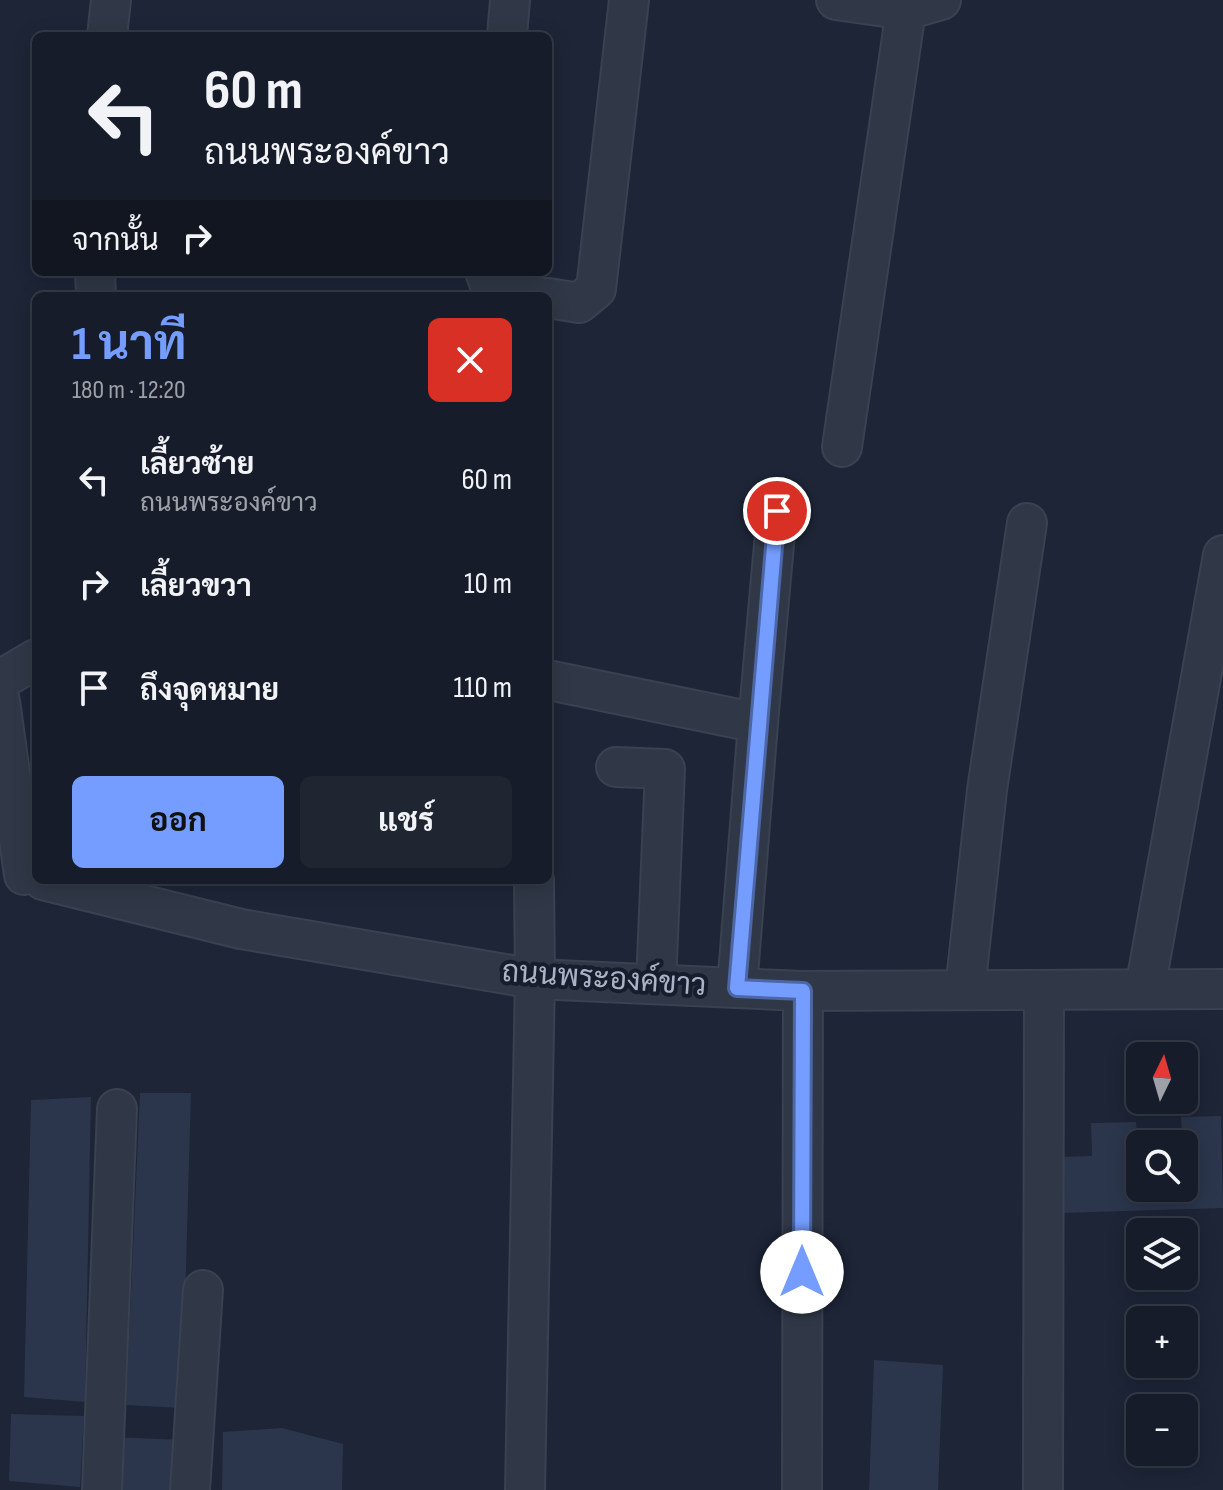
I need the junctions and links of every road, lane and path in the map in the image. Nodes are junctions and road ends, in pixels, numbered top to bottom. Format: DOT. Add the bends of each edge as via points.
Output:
graph roads {
  1 [pos="111,0"];
  2 [pos="510,0"];
  3 [pos="629,0"];
  4 [pos="836,0"];
  5 [pos="924,5"];
  6 [pos="107,32"];
  7 [pos="507,32"];
  8 [pos="486,276"];
  9 [pos="513,292"];
  10 [pos="552,299"];
  11 [pos="842,447"];
  12 [pos="777,511"];
  13 [pos="1027,523"];
  14 [pos="1223,555"];
  15 [pos="32,661"];
  16 [pos="0,680"];
  17 [pos="552,681"];
  18 [pos="0,701"];
  19 [pos="758,723"];
  20 [pos="616,767"];
  21 [pos="26,876"];
  22 [pos="58,884"];
  23 [pos="534,884"];
  24 [pos="535,979"];
  25 [pos="656,984"];
  26 [pos="737,988"];
  27 [pos="1145,989"];
  28 [pos="1223,989"];
  29 [pos="965,990"];
  30 [pos="1044,990"];
  31 [pos="803,991"];
  32 [pos="117,1109"];
  33 [pos="203,1290"];
  34 [pos="102,1490"];
  35 [pos="190,1490"];
  36 [pos="525,1490"];
  37 [pos="802,1490"];
  38 [pos="1043,1490"];
  1 -- 6 [label="street"];
  2 -- 7 [label="street"];
  3 -- 10 [label="street" via="596,289 579,303"];
  4 -- 5 [label="street"];
  5 -- 11 [label="street"];
  8 -- 9 [label="street" via="491,288"];
  12 -- 19 [label="street"];
  13 -- 29 [label="street" via="987,790"];
  14 -- 27 [label="street"];
  15 -- 16 [label="street"];
  17 -- 19 [label="street"];
  18 -- 21 [label="street"];
  19 -- 26 [label="street"];
  20 -- 25 [label="street" via="665,769"];
  22 -- 24 [label="street, ถนนพระองค์ขาว" via="241,929"];
  23 -- 24 [label="street"];
  24 -- 25 [label="street, ถนนพระองค์ขาว"];
  24 -- 36 [label="street"];
  25 -- 26 [label="street, ถนนพระองค์ขาว"];
  26 -- 31 [label="street, ถนนพระองค์ขาว"];
  27 -- 28 [label="street, ถนนพระองค์ขาว"];
  27 -- 30 [label="street, ถนนพระองค์ขาว"];
  29 -- 30 [label="street, ถนนพระองค์ขาว"];
  29 -- 31 [label="street, ถนนพระองค์ขาว"];
  30 -- 38 [label="street"];
  31 -- 37 [label="street"];
  32 -- 34 [label="street"];
  33 -- 35 [label="street"];
}
